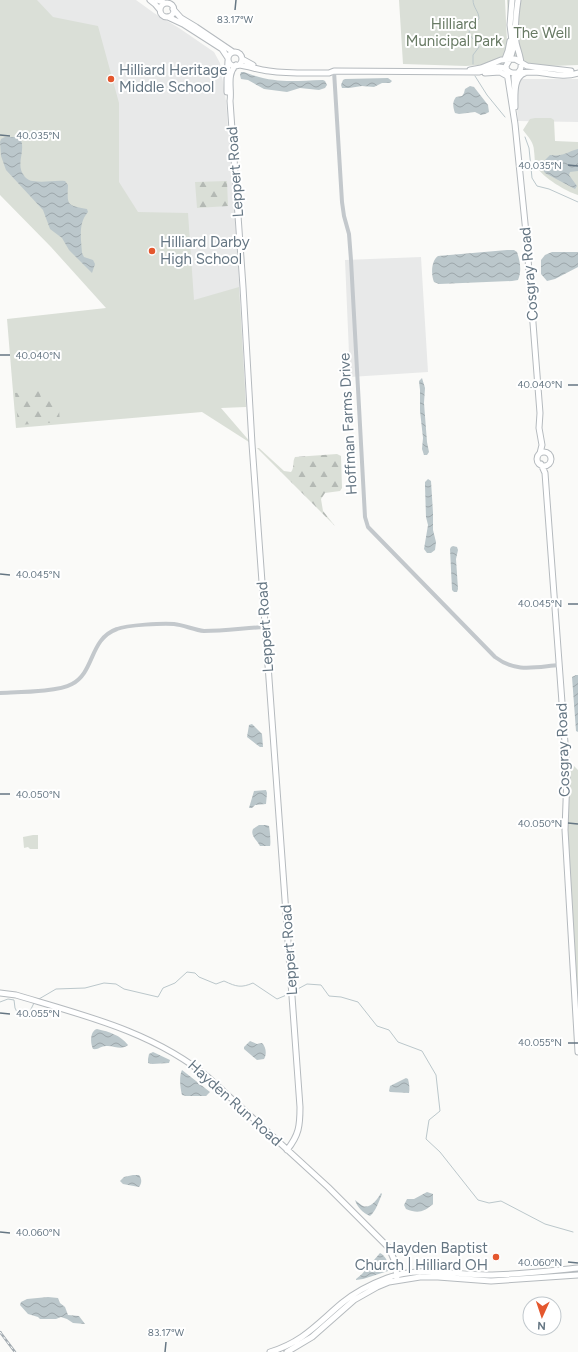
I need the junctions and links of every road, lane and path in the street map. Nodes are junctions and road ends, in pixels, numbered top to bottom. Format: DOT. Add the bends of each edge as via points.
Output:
graph roads {
  1 [pos="150,0"];
  2 [pos="157,0"];
  3 [pos="512,0"];
  4 [pos="518,0"];
  5 [pos="165,3"];
  6 [pos="160,10"];
  7 [pos="173,10"];
  8 [pos="168,17"];
  9 [pos="233,52"];
  10 [pos="242,58"];
  11 [pos="508,59"];
  12 [pos="228,61"];
  13 [pos="521,63"];
  14 [pos="237,65"];
  15 [pos="506,68"];
  16 [pos="334,71"];
  17 [pos="461,72"];
  18 [pos="479,72"];
  19 [pos="526,72"];
  20 [pos="517,73"];
  21 [pos="507,76"];
  22 [pos="515,94"];
  23 [pos="230,101"];
  24 [pos="515,124"];
  25 [pos="540,425"];
  26 [pos="547,453"];
  27 [pos="540,454"];
  28 [pos="541,464"];
  29 [pos="548,464"];
  30 [pos="545,473"];
  31 [pos="265,627"];
  32 [pos="559,665"];
  33 [pos="0,694"];
  34 [pos="0,993"];
  35 [pos="578,1052"];
  36 [pos="287,1150"];
  37 [pos="578,1268"];
  38 [pos="578,1275"];
  39 [pos="397,1278"];
  40 [pos="270,1352"];
  41 [pos="287,1352"];
  1 -- 6 [label="main road"];
  2 -- 5 [label="main road"];
  3 -- 11 [label="main road" via="512,49"];
  4 -- 13 [label="main road" via="516,37"];
  5 -- 6 [label="main road"];
  5 -- 7 [label="main road" via="171,5"];
  6 -- 8 [label="main road" via="161,15"];
  7 -- 8 [label="main road" via="172,15"];
  7 -- 9 [label="main road" via="180,18"];
  8 -- 12 [label="main road" via="219,48"];
  9 -- 10 [label="main road" via="239,53"];
  9 -- 12 [label="main road"];
  10 -- 14 [label="main road"];
  10 -- 16 [label="main road" via="253,65 269,68"];
  11 -- 13 [label="main road" via="517,59"];
  11 -- 15 [label="main road"];
  11 -- 17 [label="main road"];
  12 -- 14 [label="main road"];
  12 -- 23 [label="main road, Leppert Road" via="226,84"];
  13 -- 19 [label="main road" via="578,73 561,75"];
  13 -- 20 [label="main road, Cosgray Road"];
  14 -- 16 [label="main road" via="275,72"];
  14 -- 23 [label="main road, Leppert Road" via="231,75"];
  15 -- 18 [label="main road" via="496,67"];
  15 -- 20 [label="main road"];
  15 -- 21 [label="main road, Cosgray Road"];
  16 -- 17 [label="main road"];
  16 -- 32 [label="street, Hoffman Farms Drive" via="342,202 349,234 351,260 365,517 368,527 495,657 519,668"];
  17 -- 18 [label="main road"];
  18 -- 21 [label="main road" via="500,72"];
  19 -- 20 [label="main road"];
  19 -- 22 [label="main road, Cosgray Road" via="518,78"];
  20 -- 22 [label="main road, Cosgray Road" via="514,77"];
  21 -- 24 [label="main road, Cosgray Road"];
  22 -- 24 [label="main road, Cosgray Road"];
  23 -- 31 [label="main road, Leppert Road"];
  24 -- 25 [label="main road, Cosgray Road"];
  25 -- 26 [label="main road, Cosgray Road"];
  25 -- 27 [label="main road, Cosgray Road"];
  26 -- 27 [label="main road"];
  26 -- 29 [label="main road" via="551,458"];
  27 -- 28 [label="main road" via="538,459"];
  28 -- 29 [label="main road"];
  28 -- 30 [label="main road, Cosgray Road"];
  29 -- 30 [label="main road, Cosgray Road"];
  30 -- 32 [label="main road, Cosgray Road"];
  31 -- 33 [label="street" via="204,631 166,624 120,628 99,642 84,674 73,684 59,689"];
  31 -- 36 [label="main road, Leppert Road" via="300,1107 300,1128"];
  32 -- 35 [label="main road, Cosgray Road" via="567,771 565,830"];
  34 -- 36 [label="main road, Hayden Run Road" via="16,995 100,1020 172,1051 193,1064"];
  36 -- 39 [label="main road, Hayden Run Road" via="389,1248 395,1262"];
  37 -- 39 [label="main road" via="493,1275 438,1271 420,1272"];
  38 -- 39 [label="main road" via="508,1280"];
  39 -- 40 [label="main road" via="387,1278 361,1290 342,1303 309,1333 285,1347"];
  39 -- 41 [label="main road" via="354,1300 312,1337"];
}
